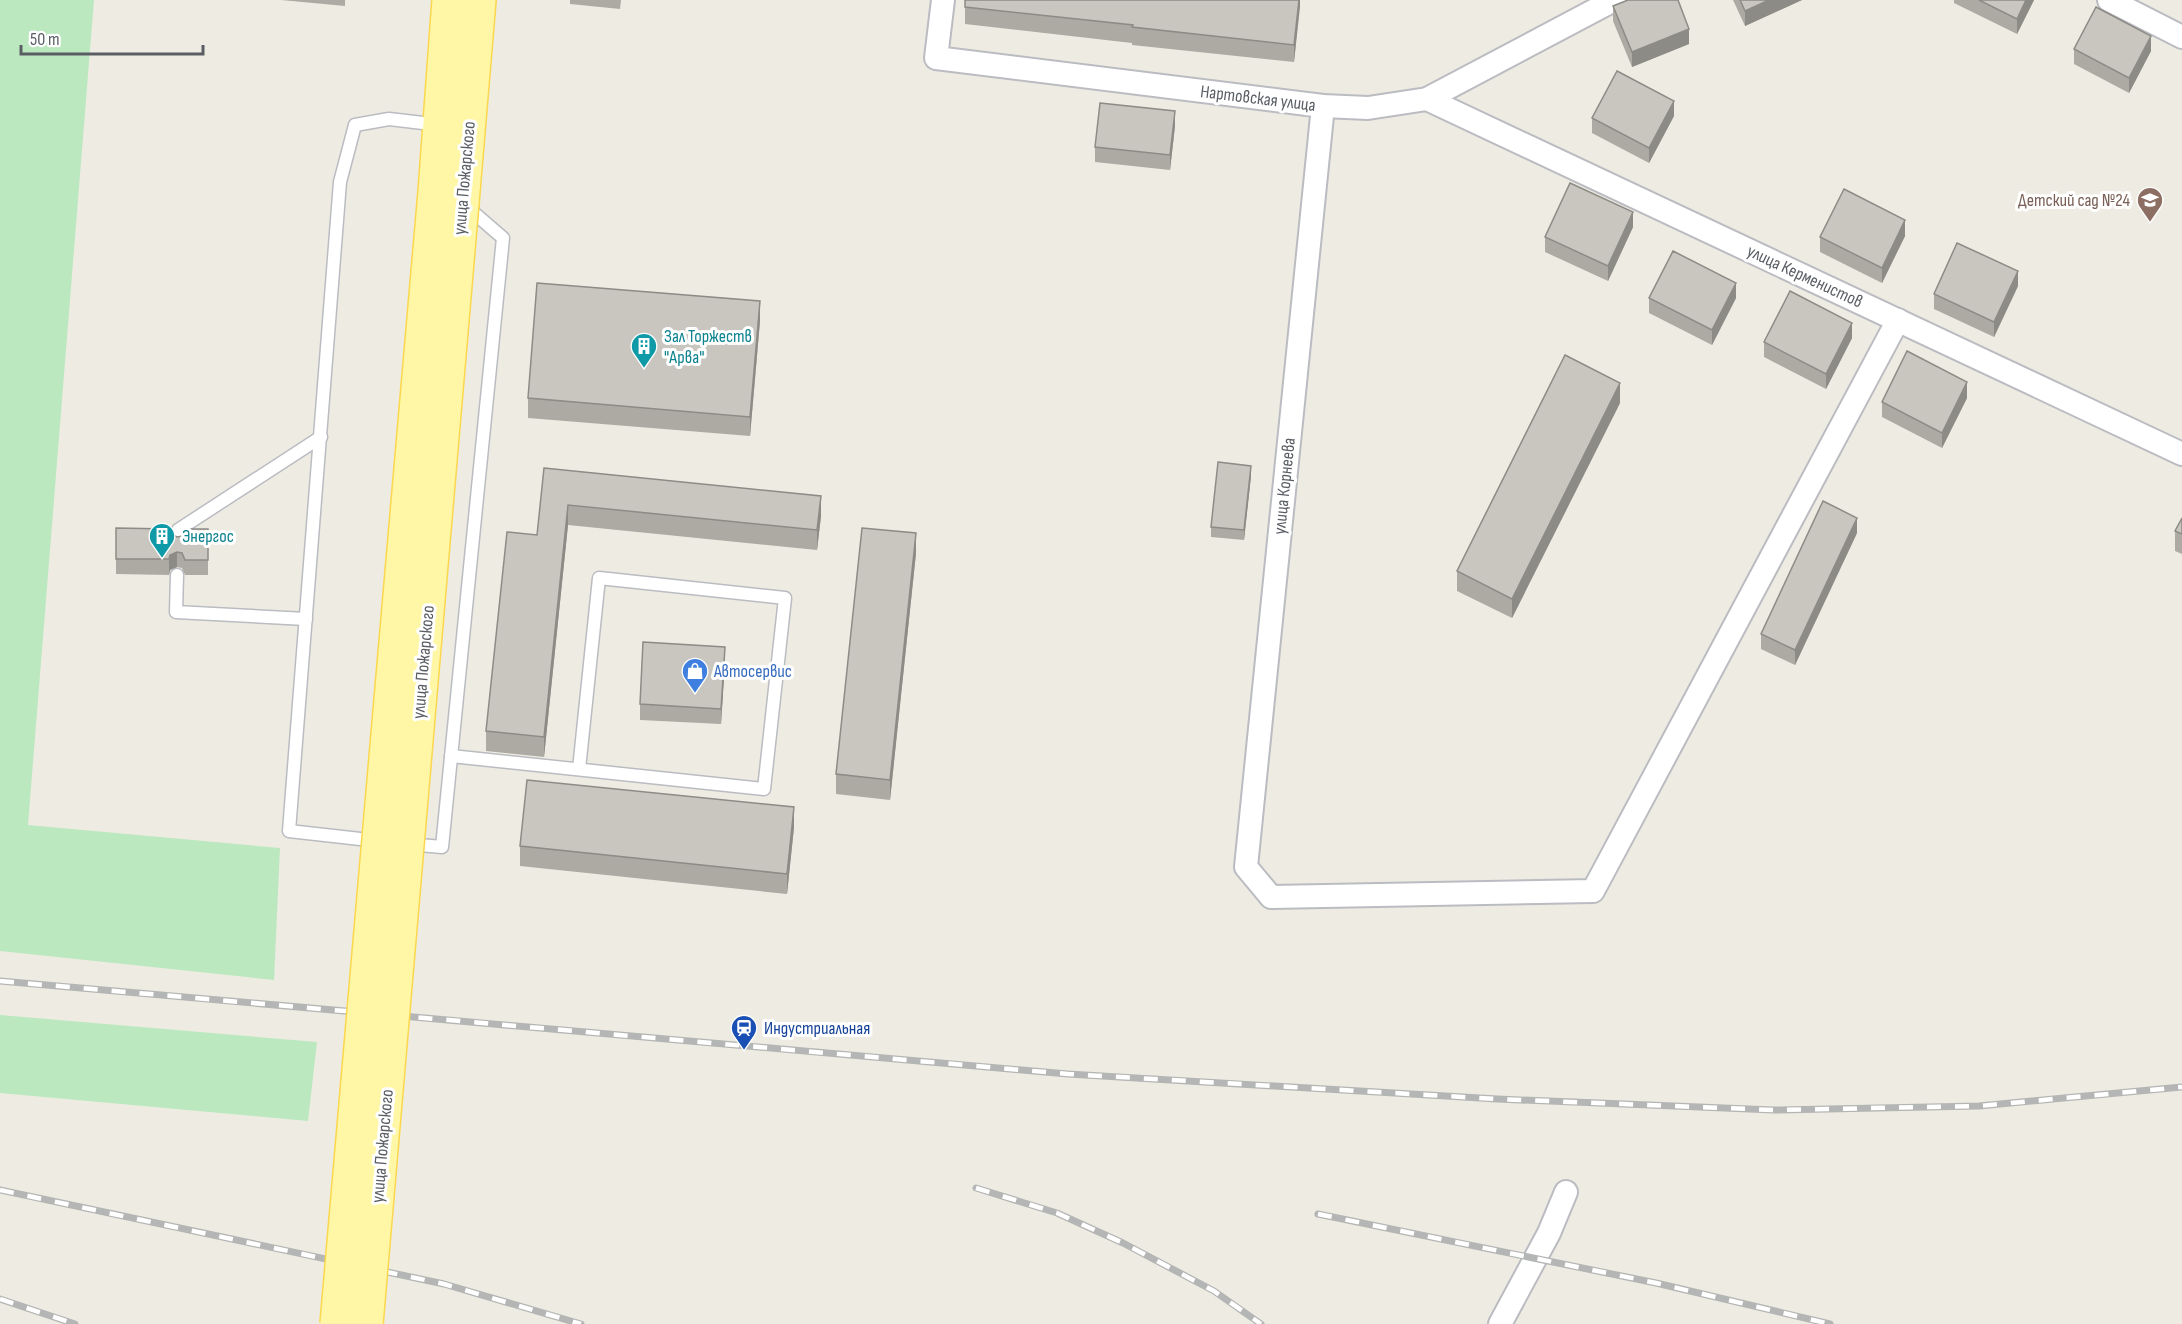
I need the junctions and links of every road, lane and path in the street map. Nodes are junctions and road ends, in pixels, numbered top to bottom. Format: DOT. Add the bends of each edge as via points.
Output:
graph roads {
  1 [pos="449,0"];
  2 [pos="480,0"];
  3 [pos="943,0"];
  4 [pos="1614,0"];
  5 [pos="2109,0"];
  6 [pos="2182,37"];
  7 [pos="1427,99"];
  8 [pos="1323,106"];
  9 [pos="440,125"];
  10 [pos="449,198"];
  11 [pos="1898,320"];
  12 [pos="321,437"];
  13 [pos="2182,454"];
  14 [pos="178,544"];
  15 [pos="177,575"];
  16 [pos="306,619"];
  17 [pos="451,756"];
  18 [pos="579,769"];
  19 [pos="1566,1192"];
  20 [pos="337,1324"];
  21 [pos="366,1324"];
  22 [pos="1500,1324"];
  1 -- 9 [label="main road, улица Пожарского"];
  2 -- 10 [label="main road, улица Пожарского"];
  3 -- 8 [label="street, Нартовская улица" via="936,58"];
  4 -- 7 [label="street, Нартовская улица"];
  5 -- 6 [label="street"];
  7 -- 8 [label="street, Нартовская улица" via="1368,108"];
  7 -- 11 [label="street, улица Керменистов"];
  8 -- 11 [label="street, улица Корнеева" via="1246,867 1271,897 1593,891"];
  9 -- 10 [label="main road, улица Пожарского"];
  9 -- 12 [label="lane" via="389,119 355,125 340,182"];
  10 -- 17 [label="lane" via="503,238"];
  10 -- 20 [label="main road, улица Пожарского, bridge"];
  10 -- 21 [label="main road, улица Пожарского, bridge"];
  11 -- 13 [label="street, улица Керменистов"];
  12 -- 14 [label="lane" via="178,530"];
  12 -- 16 [label="lane"];
  15 -- 16 [label="lane" via="176,612"];
  16 -- 17 [label="lane" via="289,831 442,848"];
  17 -- 18 [label="lane"];
  18 -- 18 [label="lane" via="764,789 785,598 599,578"];
  19 -- 22 [label="street" via="1550,1233"];
}
